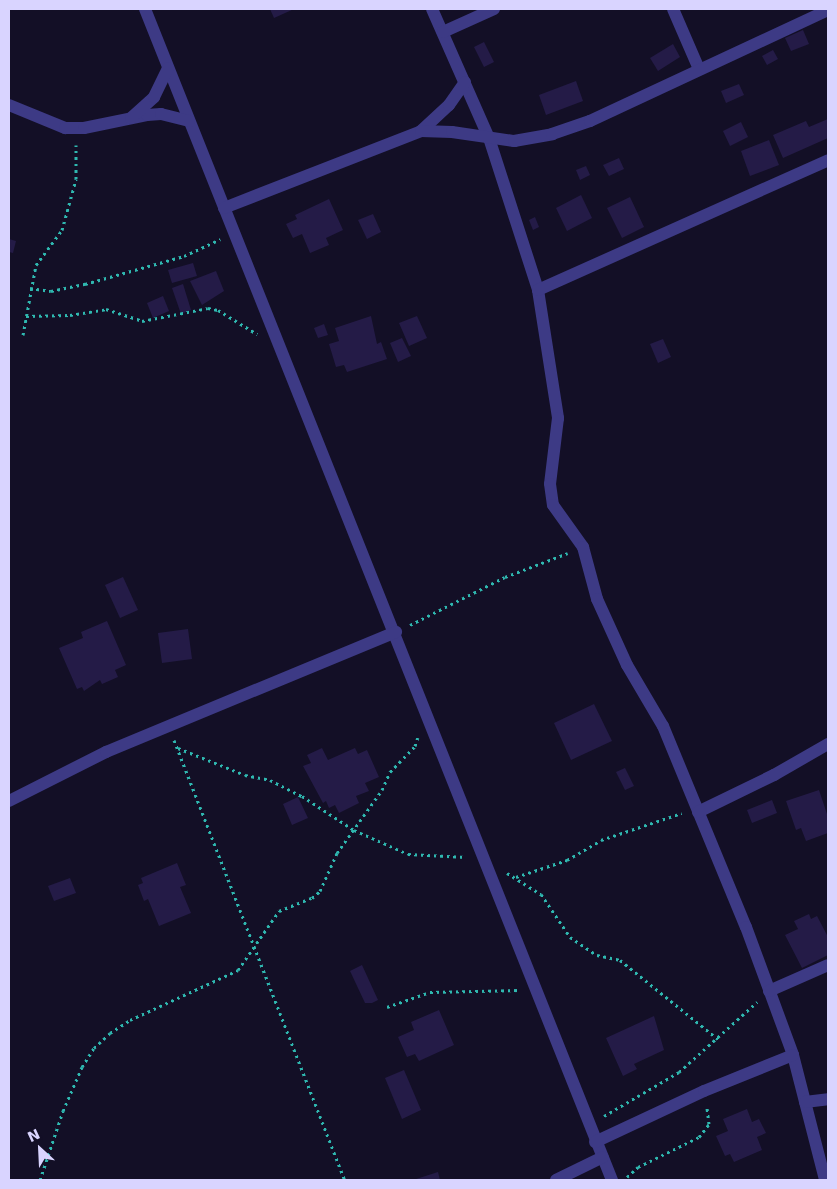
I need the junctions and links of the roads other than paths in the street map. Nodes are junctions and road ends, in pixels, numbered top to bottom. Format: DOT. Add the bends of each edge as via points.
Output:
graph roads {
  1 [pos="145,9"];
  2 [pos="432,9"];
  3 [pos="494,9"];
  4 [pos="673,9"];
  5 [pos="828,10"];
  6 [pos="442,32"];
  7 [pos="168,68"];
  8 [pos="699,69"];
  9 [pos="465,82"];
  10 [pos="9,105"];
  11 [pos="132,118"];
  12 [pos="189,121"];
  13 [pos="421,131"];
  14 [pos="489,138"];
  15 [pos="828,160"];
  16 [pos="224,208"];
  17 [pos="538,290"];
  18 [pos="396,632"];
  19 [pos="828,744"];
  20 [pos="9,801"];
  21 [pos="697,810"];
  22 [pos="828,965"];
  23 [pos="769,991"];
  24 [pos="793,1055"];
  25 [pos="828,1099"];
  26 [pos="805,1102"];
  27 [pos="595,1142"];
  28 [pos="603,1157"];
  29 [pos="824,1162"];
  30 [pos="556,1180"];
  31 [pos="612,1180"];
  32 [pos="825,1180"];
  1 -- 7 [label="street"];
  2 -- 6 [label="street"];
  3 -- 6 [label="street"];
  4 -- 8 [label="street"];
  5 -- 8 [label="street"];
  6 -- 9 [label="street"];
  7 -- 11 [label="street" via="154,97"];
  7 -- 12 [label="street"];
  8 -- 14 [label="street" via="590,121 552,134 514,141"];
  9 -- 13 [label="street" via="449,105"];
  9 -- 14 [label="street"];
  10 -- 11 [label="street" via="65,128"];
  11 -- 12 [label="street" via="161,114"];
  12 -- 16 [label="street"];
  13 -- 14 [label="street"];
  13 -- 16 [label="street"];
  14 -- 17 [label="street"];
  15 -- 17 [label="street"];
  16 -- 18 [label="street"];
  17 -- 21 [label="street" via="558,418 550,484 553,505 583,547 597,599 627,664 663,726"];
  18 -- 20 [label="street" via="168,725"];
  18 -- 27 [label="street"];
  19 -- 21 [label="street" via="774,775"];
  21 -- 23 [label="street"];
  22 -- 23 [label="street"];
  23 -- 24 [label="street"];
  24 -- 26 [label="street"];
  24 -- 27 [label="street" via="704,1091"];
  25 -- 26 [label="street"];
  26 -- 29 [label="street"];
  27 -- 28 [label="street"];
  28 -- 30 [label="street"];
  28 -- 31 [label="street"];
  29 -- 32 [label="street"];
}
